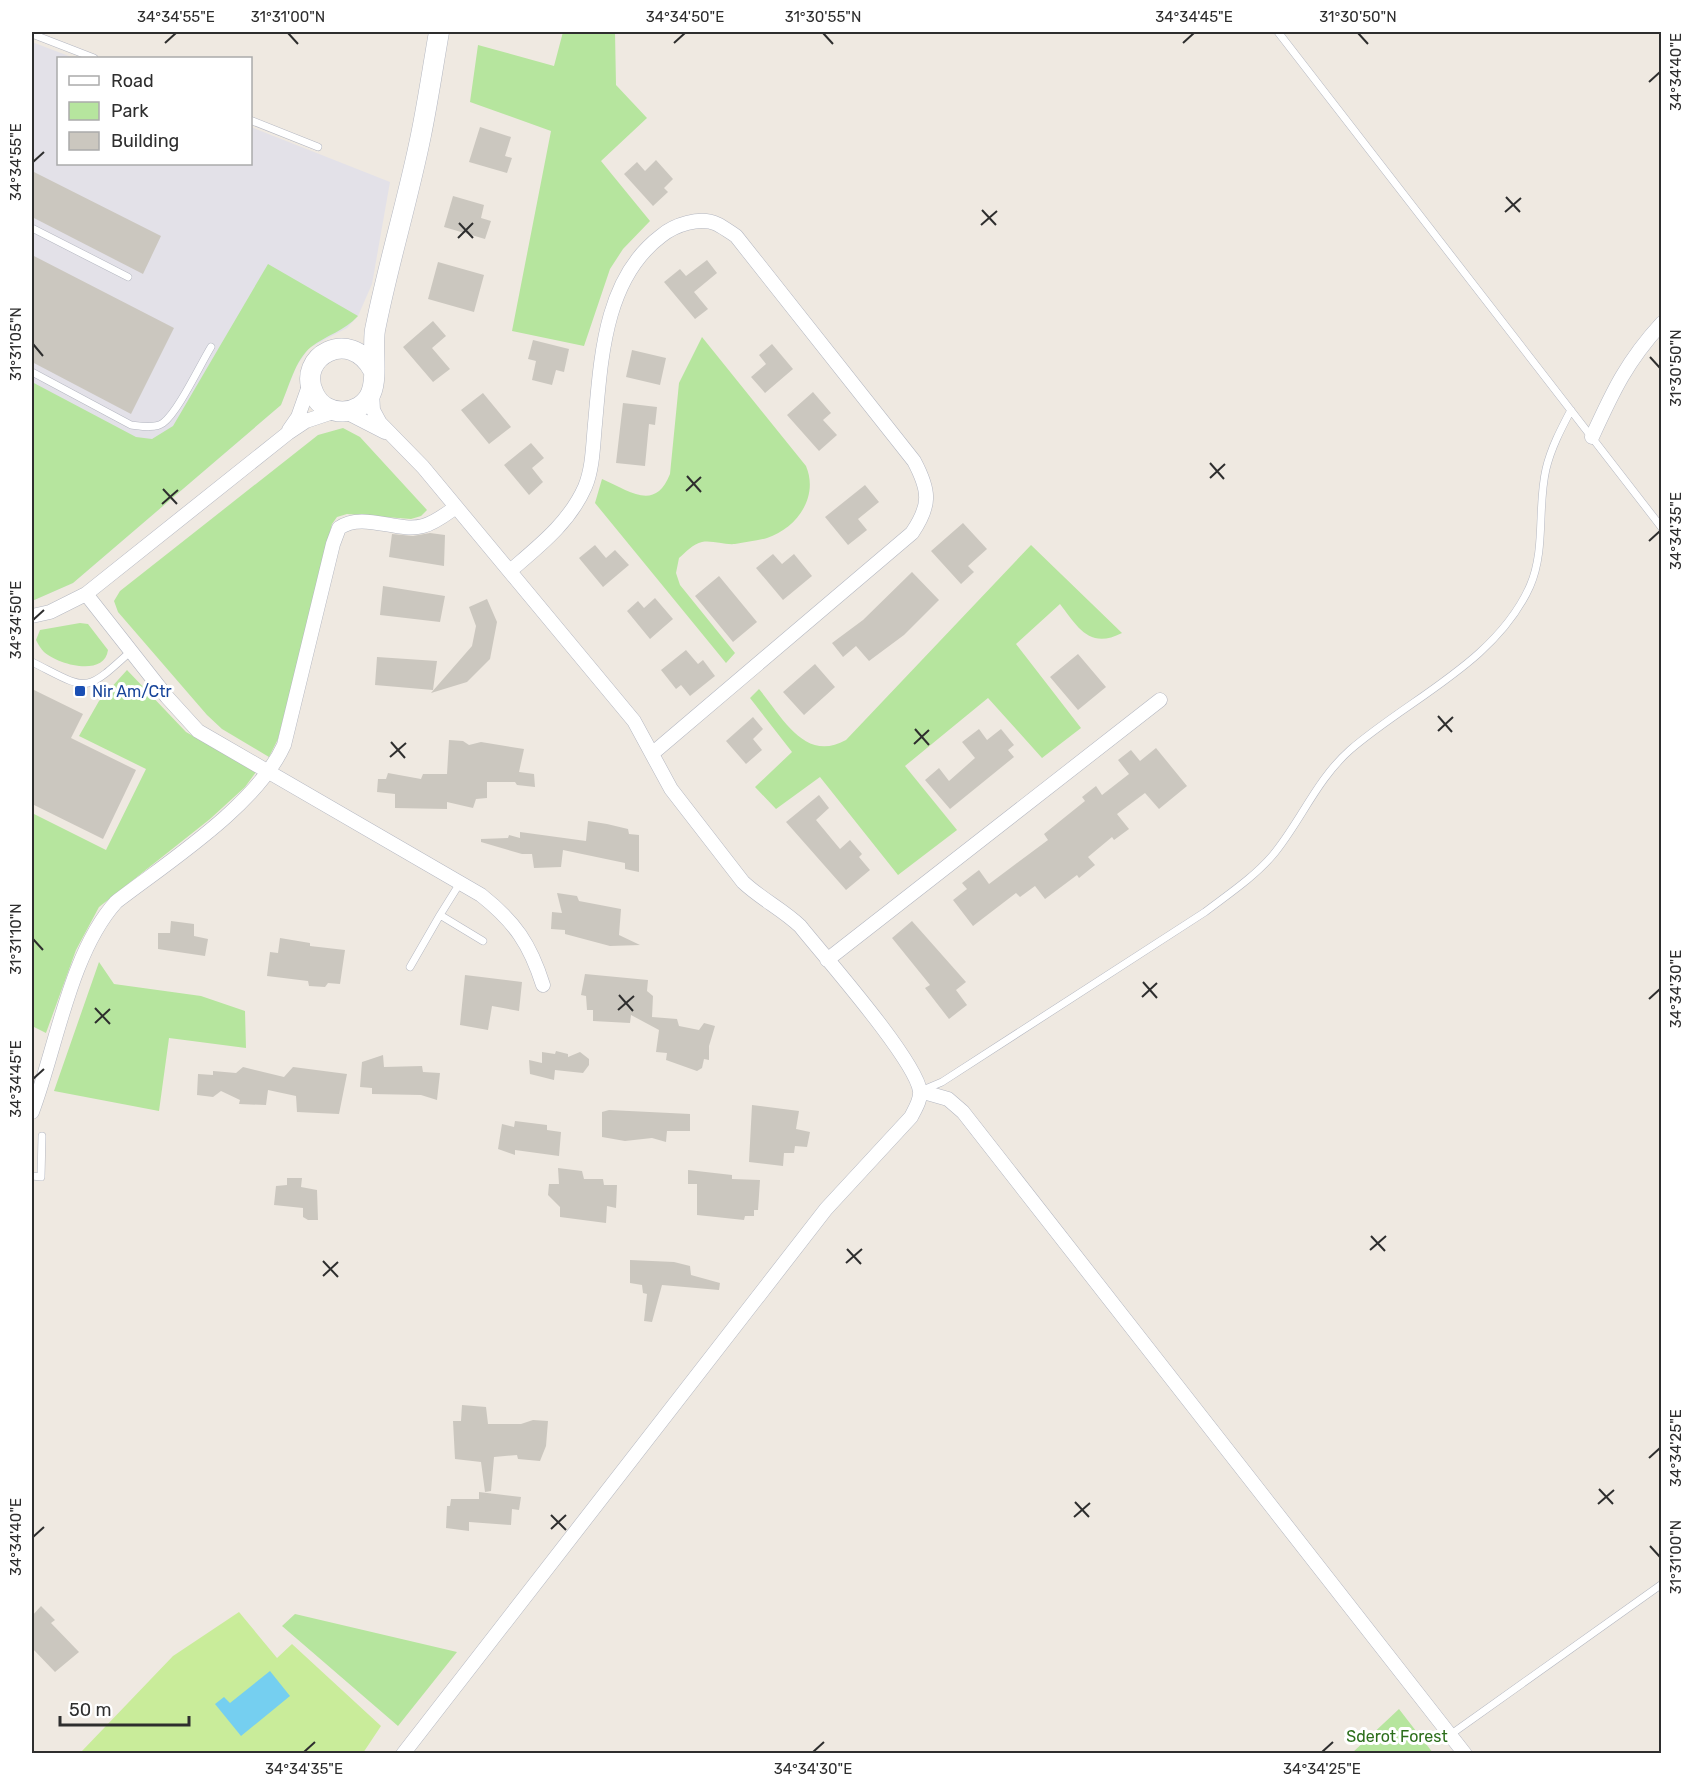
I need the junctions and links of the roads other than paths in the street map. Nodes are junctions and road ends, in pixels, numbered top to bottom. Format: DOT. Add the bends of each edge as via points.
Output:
graph roads {
  1 [pos="439,32"];
  2 [pos="1278,32"];
  3 [pos="32,34"];
  4 [pos="91,57"];
  5 [pos="252,121"];
  6 [pos="318,147"];
  7 [pos="32,228"];
  8 [pos="128,277"];
  9 [pos="381,306"];
  10 [pos="1662,323"];
  11 [pos="211,347"];
  12 [pos="344,348"];
  13 [pos="373,370"];
  14 [pos="32,372"];
  15 [pos="310,383"];
  16 [pos="372,391"];
  17 [pos="1571,410"];
  18 [pos="341,411"];
  19 [pos="389,434"];
  20 [pos="285,435"];
  21 [pos="1592,437"];
  22 [pos="456,507"];
  23 [pos="1662,528"];
  24 [pos="510,571"];
  25 [pos="86,594"];
  26 [pos="32,616"];
  27 [pos="131,651"];
  28 [pos="32,662"];
  29 [pos="1160,700"];
  30 [pos="653,753"];
  31 [pos="270,772"];
  32 [pos="460,883"];
  33 [pos="440,915"];
  34 [pos="483,941"];
  35 [pos="827,960"];
  36 [pos="410,968"];
  37 [pos="543,986"];
  38 [pos="920,1091"];
  39 [pos="34,1098"];
  40 [pos="32,1112"];
  41 [pos="42,1136"];
  42 [pos="32,1176"];
  43 [pos="1662,1584"];
  44 [pos="1450,1735"];
  45 [pos="403,1754"];
  46 [pos="1465,1754"];
  1 -- 9 [label="main road" via="421,134"];
  2 -- 17 [label="lane"];
  3 -- 4 [label="lane"];
  5 -- 6 [label="lane"];
  7 -- 8 [label="lane"];
  9 -- 12 [label="main road" via="367,328"];
  9 -- 13 [label="main road"];
  10 -- 21 [label="street" via="1635,352"];
  11 -- 14 [label="lane" via="173,412 162,424 149,426 131,425"];
  12 -- 13 [label="main road" via="364,357"];
  12 -- 15 [label="main road" via="334,348 319,357"];
  13 -- 16 [label="main road"];
  15 -- 18 [label="main road" via="318,401"];
  15 -- 20 [label="street" via="298,417"];
  16 -- 18 [label="main road" via="362,405"];
  16 -- 19 [label="street" via="373,410"];
  17 -- 21 [label="lane"];
  17 -- 38 [label="lane" via="1553,445 1546,470 1539,550 1530,585 1511,620 1473,658 1349,751 1318,787 1271,857 1237,887 1205,912 942,1082"];
  18 -- 19 [label="street"];
  18 -- 20 [label="street" via="306,421"];
  19 -- 22 [label="street"];
  20 -- 25 [label="street"];
  21 -- 23 [label="lane"];
  22 -- 24 [label="street"];
  22 -- 31 [label="street" via="416,528 354,521 339,528 284,745"];
  24 -- 30 [label="street" via="634,721"];
  24 -- 30 [label="street" via="549,538 571,512 586,484 606,329 633,266 651,243 670,228 692,222 715,223 736,237 914,461 924,479 927,502 912,533"];
  25 -- 26 [label="street" via="50,612"];
  25 -- 27 [label="street"];
  27 -- 28 [label="lane" via="91,684 74,683"];
  27 -- 31 [label="street" via="198,731"];
  29 -- 35 [label="street"];
  30 -- 35 [label="street" via="670,789 743,882 785,912"];
  31 -- 32 [label="street"];
  31 -- 39 [label="street" via="214,826 104,915 73,984"];
  32 -- 33 [label="lane"];
  32 -- 37 [label="street" via="504,914 521,933"];
  33 -- 34 [label="lane"];
  33 -- 36 [label="lane"];
  35 -- 38 [label="street" via="909,1064"];
  38 -- 44 [label="street" via="948,1099 963,1112"];
  38 -- 45 [label="street" via="911,1117 826,1209"];
  39 -- 40 [label="street"];
  41 -- 42 [label="lane" via="40,1177"];
  43 -- 44 [label="lane"];
  44 -- 46 [label="street"];
}
